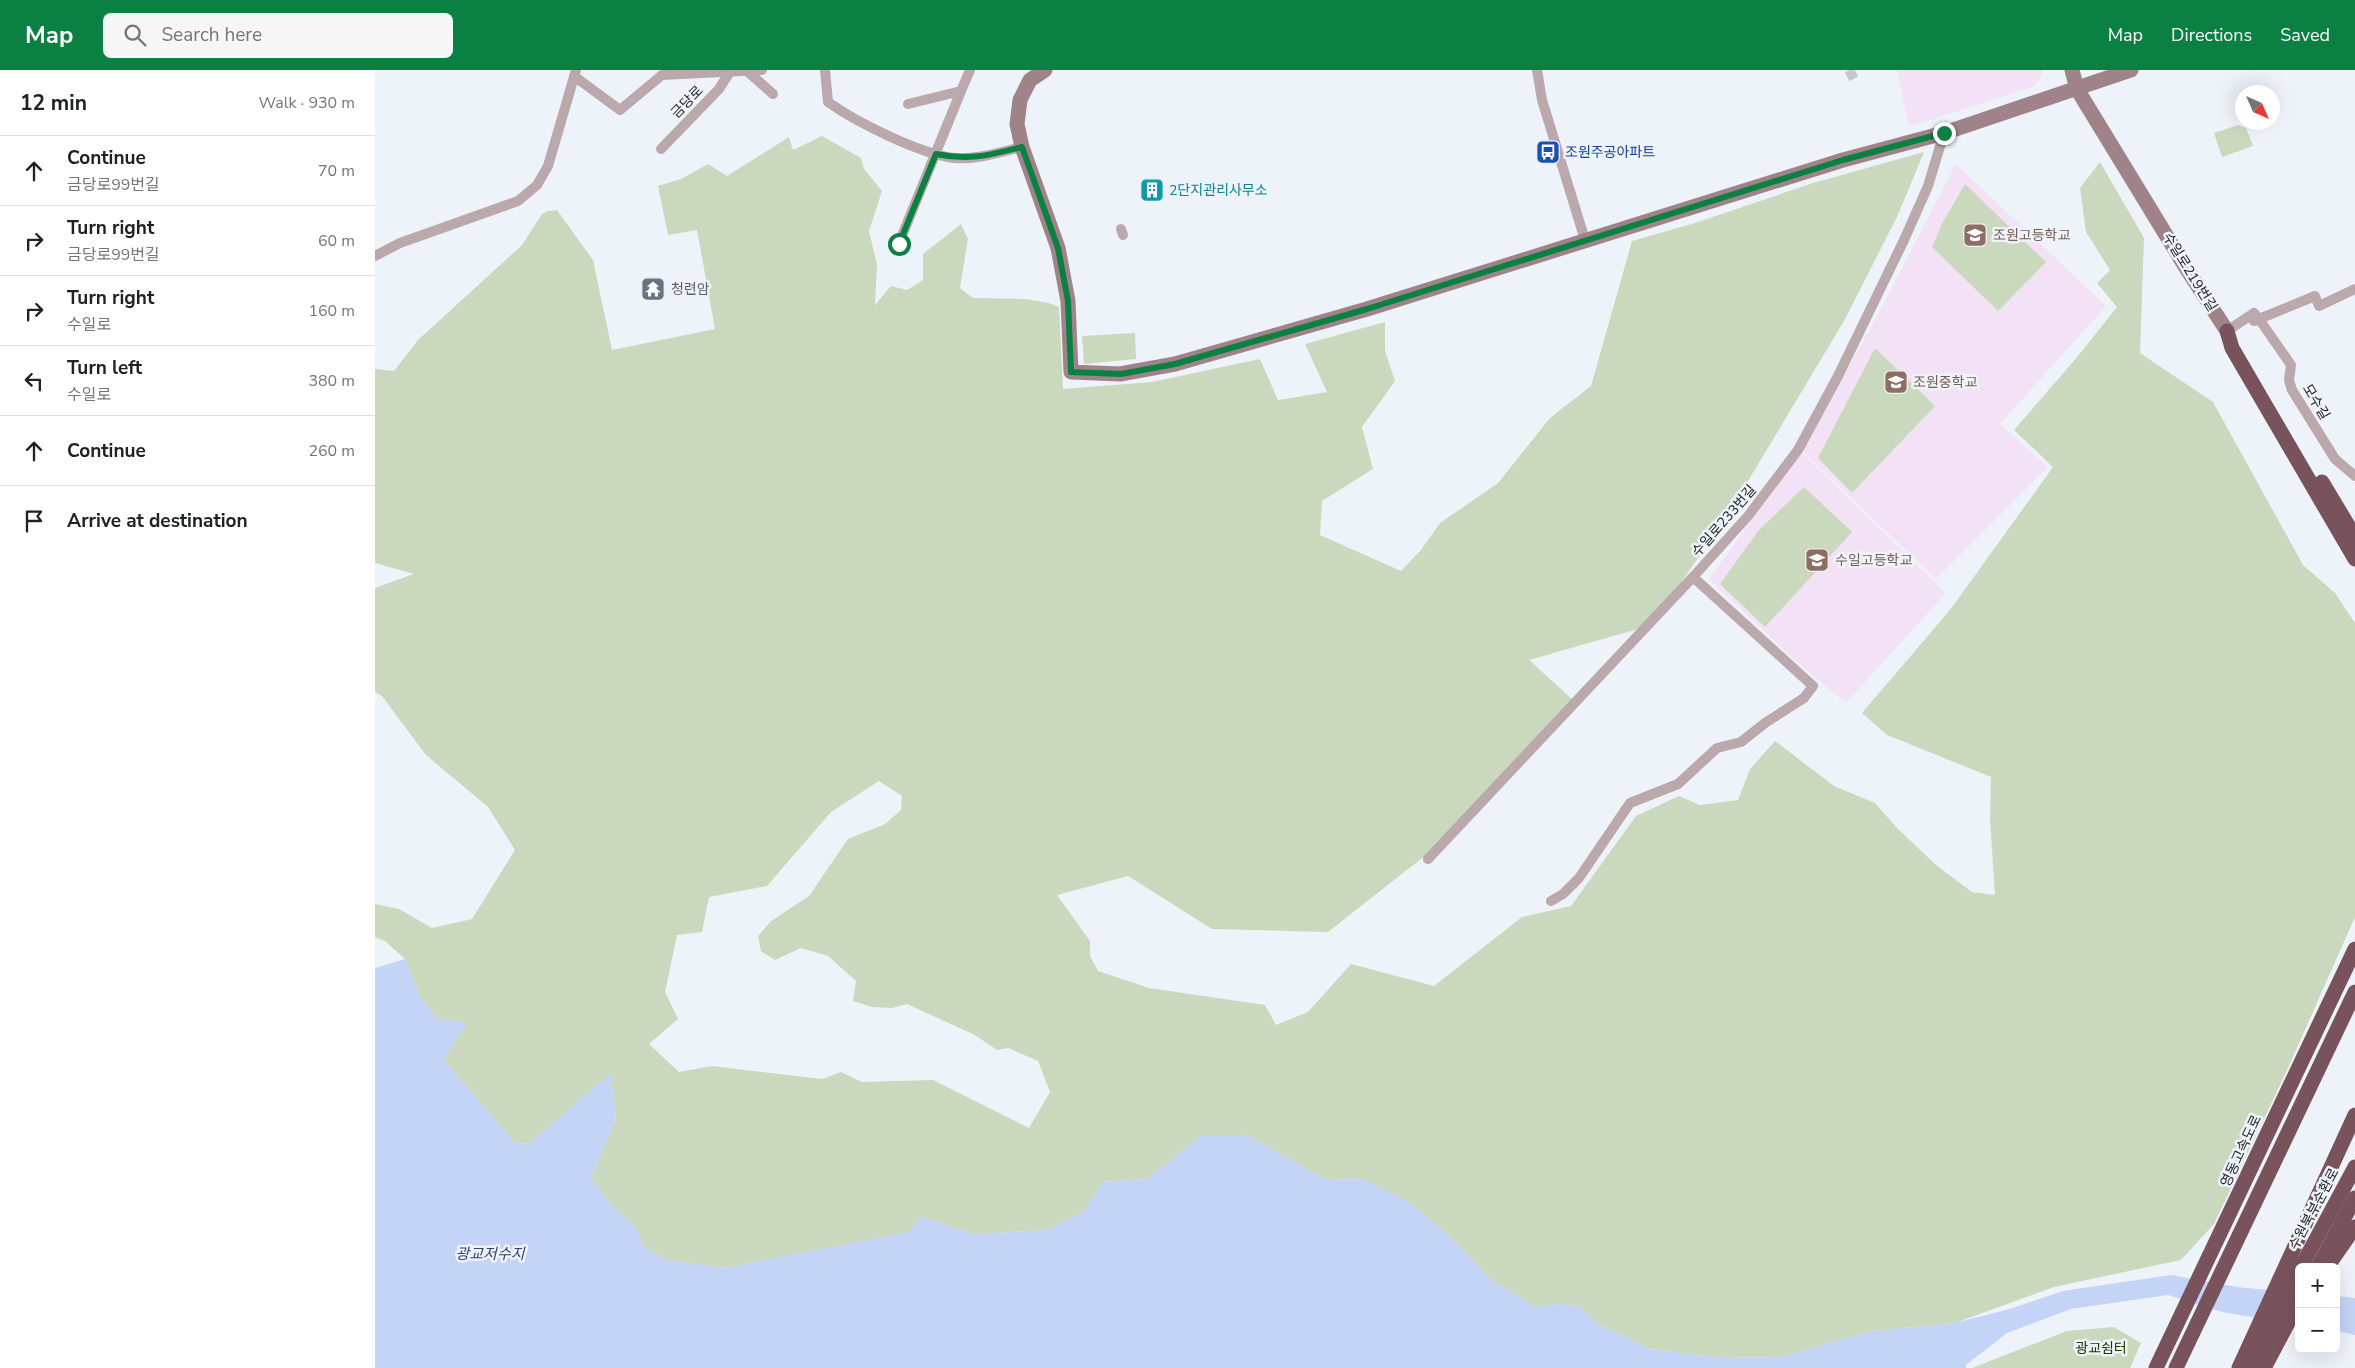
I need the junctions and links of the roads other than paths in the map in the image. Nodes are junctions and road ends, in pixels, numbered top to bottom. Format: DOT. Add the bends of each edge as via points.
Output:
graph roads {
  1 [pos="762,70"];
  2 [pos="825,70"];
  3 [pos="970,70"];
  4 [pos="1045,70"];
  5 [pos="1537,70"];
  6 [pos="2072,70"];
  7 [pos="2131,70"];
  8 [pos="731,71"];
  9 [pos="747,71"];
  10 [pos="693,72"];
  11 [pos="575,73"];
  12 [pos="2077,89"];
  13 [pos="961,92"];
  14 [pos="773,94"];
  15 [pos="908,104"];
  16 [pos="1944,133"];
  17 [pos="1022,147"];
  18 [pos="661,149"];
  19 [pos="936,154"];
  20 [pos="1585,240"];
  21 [pos="899,244"];
  22 [pos="375,256"];
  23 [pos="2355,289"];
  24 [pos="2259,318"];
  25 [pos="2227,331"];
  26 [pos="2355,476"];
  27 [pos="2355,537"];
  28 [pos="2355,559"];
  29 [pos="1693,577"];
  30 [pos="1428,859"];
  31 [pos="1551,902"];
  32 [pos="2355,949"];
  33 [pos="2355,992"];
  34 [pos="2355,1115"];
  35 [pos="2355,1167"];
  36 [pos="2355,1198"];
  37 [pos="2355,1226"];
  38 [pos="2298,1263"];
  39 [pos="2300,1263"];
  40 [pos="2319,1263"];
  41 [pos="2330,1263"];
  42 [pos="2295,1272"];
  43 [pos="2296,1308"];
  44 [pos="2295,1323"];
  45 [pos="2266,1364"];
  46 [pos="2156,1368"];
  47 [pos="2176,1368"];
  48 [pos="2239,1368"];
  49 [pos="2251,1368"];
  1 -- 9 [label="street, 금당로"];
  2 -- 19 [label="street" via="828,102 852,119"];
  3 -- 13 [label="street"];
  4 -- 17 [label="street" via="1030,80 1020,100 1017,124"];
  5 -- 20 [label="street" via="1542,100"];
  6 -- 12 [label="street, 수일로219번길"];
  7 -- 12 [label="street"];
  8 -- 9 [label="street, 금당로"];
  8 -- 10 [label="street, 금당로"];
  8 -- 18 [label="street, 금당로" via="719,89"];
  9 -- 14 [label="street"];
  10 -- 11 [label="street, 금당로" via="662,75 620,110"];
  11 -- 22 [label="street" via="548,166 537,186 518,201 400,243"];
  12 -- 16 [label="street"];
  12 -- 25 [label="street, 수일로219번길"];
  13 -- 15 [label="street"];
  13 -- 19 [label="street"];
  16 -- 20 [label="street" via="1843,160"];
  16 -- 29 [label="street, 수일로233번길" via="1928,186 1904,240 1798,450 1748,516"];
  17 -- 19 [label="street" via="977,158"];
  17 -- 20 [label="street" via="1058,248 1068,301 1071,372 1121,374 1175,364 1367,309"];
  19 -- 21 [label="street"];
  23 -- 24 [label="street" via="2319,306 2315,296"];
  24 -- 25 [label="street"];
  24 -- 26 [label="street, 모수길" via="2291,365 2289,380 2292,390 2335,459"];
  25 -- 27 [label="highway"];
  25 -- 28 [label="highway" via="2232,348"];
  29 -- 30 [label="street"];
  29 -- 31 [label="street, 수일로233번길" via="1813,686 1804,698 1741,742 1717,748 1678,784 1630,804 1579,878"];
  32 -- 46 [label="highway, 영동고속도로"];
  33 -- 47 [label="highway"];
  34 -- 38 [label="highway"];
  35 -- 39 [label="highway, 수원북부순환로"];
  36 -- 40 [label="highway"];
  37 -- 41 [label="highway"];
  42 -- 48 [label="highway"];
  42 -- 49 [label="highway, 수원북부순환로"];
  43 -- 45 [label="highway"];
  44 -- 45 [label="highway"];
}
